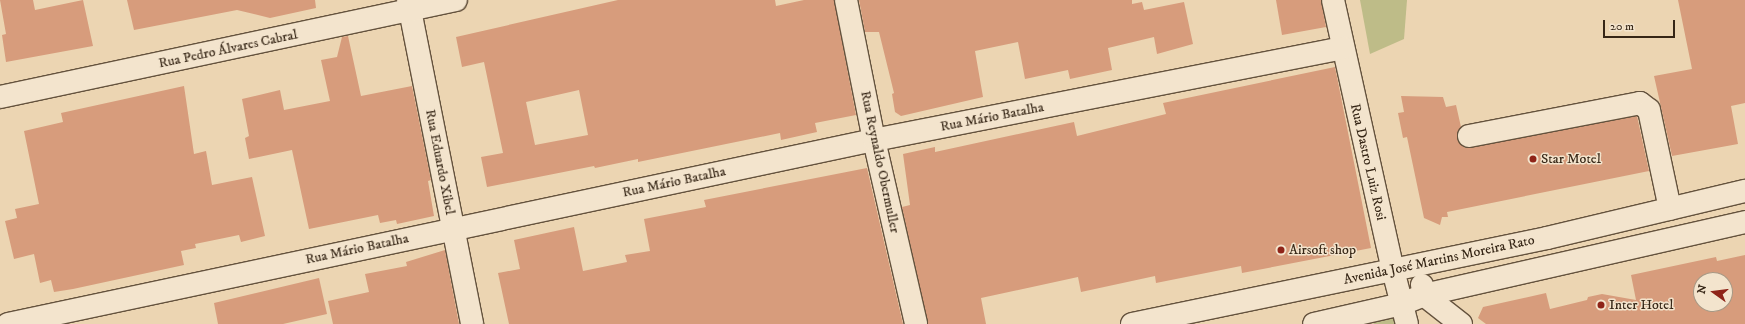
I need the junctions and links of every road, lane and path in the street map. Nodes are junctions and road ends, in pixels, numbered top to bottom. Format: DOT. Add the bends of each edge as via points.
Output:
graph roads {
  1 [pos="456,0"];
  2 [pos="846,0"];
  3 [pos="1333,0"];
  4 [pos="409,5"];
  5 [pos="1343,48"];
  6 [pos="0,97"];
  7 [pos="1469,136"];
  8 [pos="874,140"];
  9 [pos="1745,191"];
  10 [pos="1670,209"];
  11 [pos="1745,222"];
  12 [pos="453,229"];
  13 [pos="1447,258"];
  14 [pos="1392,270"];
  15 [pos="1424,295"];
  16 [pos="1405,314"];
  17 [pos="8,324"];
  18 [pos="472,324"];
  19 [pos="916,324"];
  20 [pos="1132,324"];
  21 [pos="1314,324"];
  22 [pos="1461,324"];
  1 -- 4 [label="street, Rua Pedro Álvares Cabral"];
  2 -- 8 [label="street, Rua Reynaldo Obermuller"];
  3 -- 5 [label="street, Rua Dastro Luiz Rosi"];
  4 -- 6 [label="street, Rua Pedro Álvares Cabral"];
  4 -- 12 [label="street, Rua Eduardo Xibel"];
  5 -- 8 [label="street, Rua Mário Batalha"];
  5 -- 14 [label="street, Rua Dastro Luiz Rosi"];
  7 -- 10 [label="street" via="1640,103 1649,110"];
  8 -- 12 [label="street, Rua Mário Batalha"];
  8 -- 19 [label="street, Rua Reynaldo Obermuller"];
  9 -- 10 [label="street, Avenida José Martins Moreira Rato"];
  10 -- 13 [label="street, Avenida José Martins Moreira Rato"];
  11 -- 15 [label="street, Avenida José Martins Moreira Rato"];
  12 -- 17 [label="street, Rua Mário Batalha"];
  12 -- 18 [label="street, Rua Eduardo Xibel"];
  13 -- 14 [label="street, Avenida José Martins Moreira Rato"];
  13 -- 15 [label="street" via="1428,271 1422,284"];
  14 -- 16 [label="street, Rua Dastro Luiz Rosi"];
  14 -- 20 [label="street, Avenida José Martins Moreira Rato"];
  15 -- 16 [label="street, Avenida José Martins Moreira Rato"];
  15 -- 22 [label="street"];
  16 -- 21 [label="street, Avenida José Martins Moreira Rato"];
}
